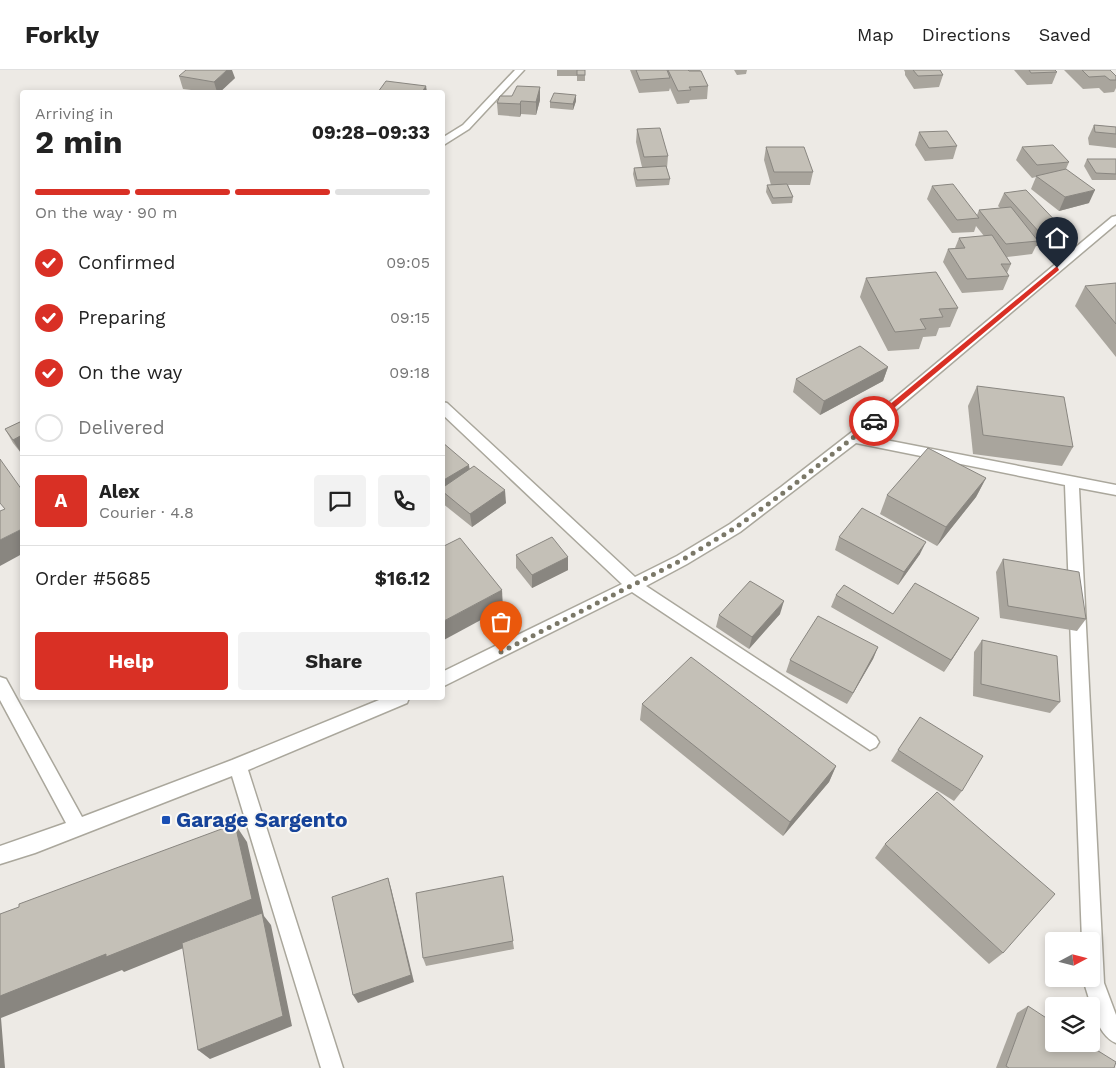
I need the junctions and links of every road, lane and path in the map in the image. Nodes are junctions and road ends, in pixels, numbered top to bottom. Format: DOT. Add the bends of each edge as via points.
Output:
graph roads {
  1 [pos="520,70"];
  2 [pos="445,141"];
  3 [pos="1116,219"];
  4 [pos="445,409"];
  5 [pos="853,438"];
  6 [pos="1072,483"];
  7 [pos="1116,490"];
  8 [pos="633,585"];
  9 [pos="445,679"];
  10 [pos="0,684"];
  11 [pos="396,700"];
  12 [pos="870,742"];
  13 [pos="238,766"];
  14 [pos="78,827"];
  15 [pos="0,855"];
  16 [pos="1116,1032"];
  17 [pos="332,1068"];
  1 -- 2 [label="street" via="466,127"];
  3 -- 5 [label="street"];
  4 -- 8 [label="street"];
  5 -- 6 [label="street"];
  5 -- 8 [label="street" via="735,528"];
  6 -- 7 [label="street"];
  6 -- 16 [label="street" via="1094,983 1109,1024"];
  8 -- 9 [label="street"];
  8 -- 12 [label="street"];
  10 -- 14 [label="street"];
  11 -- 13 [label="street"];
  13 -- 14 [label="street"];
  13 -- 17 [label="street"];
  14 -- 15 [label="street"];
}
